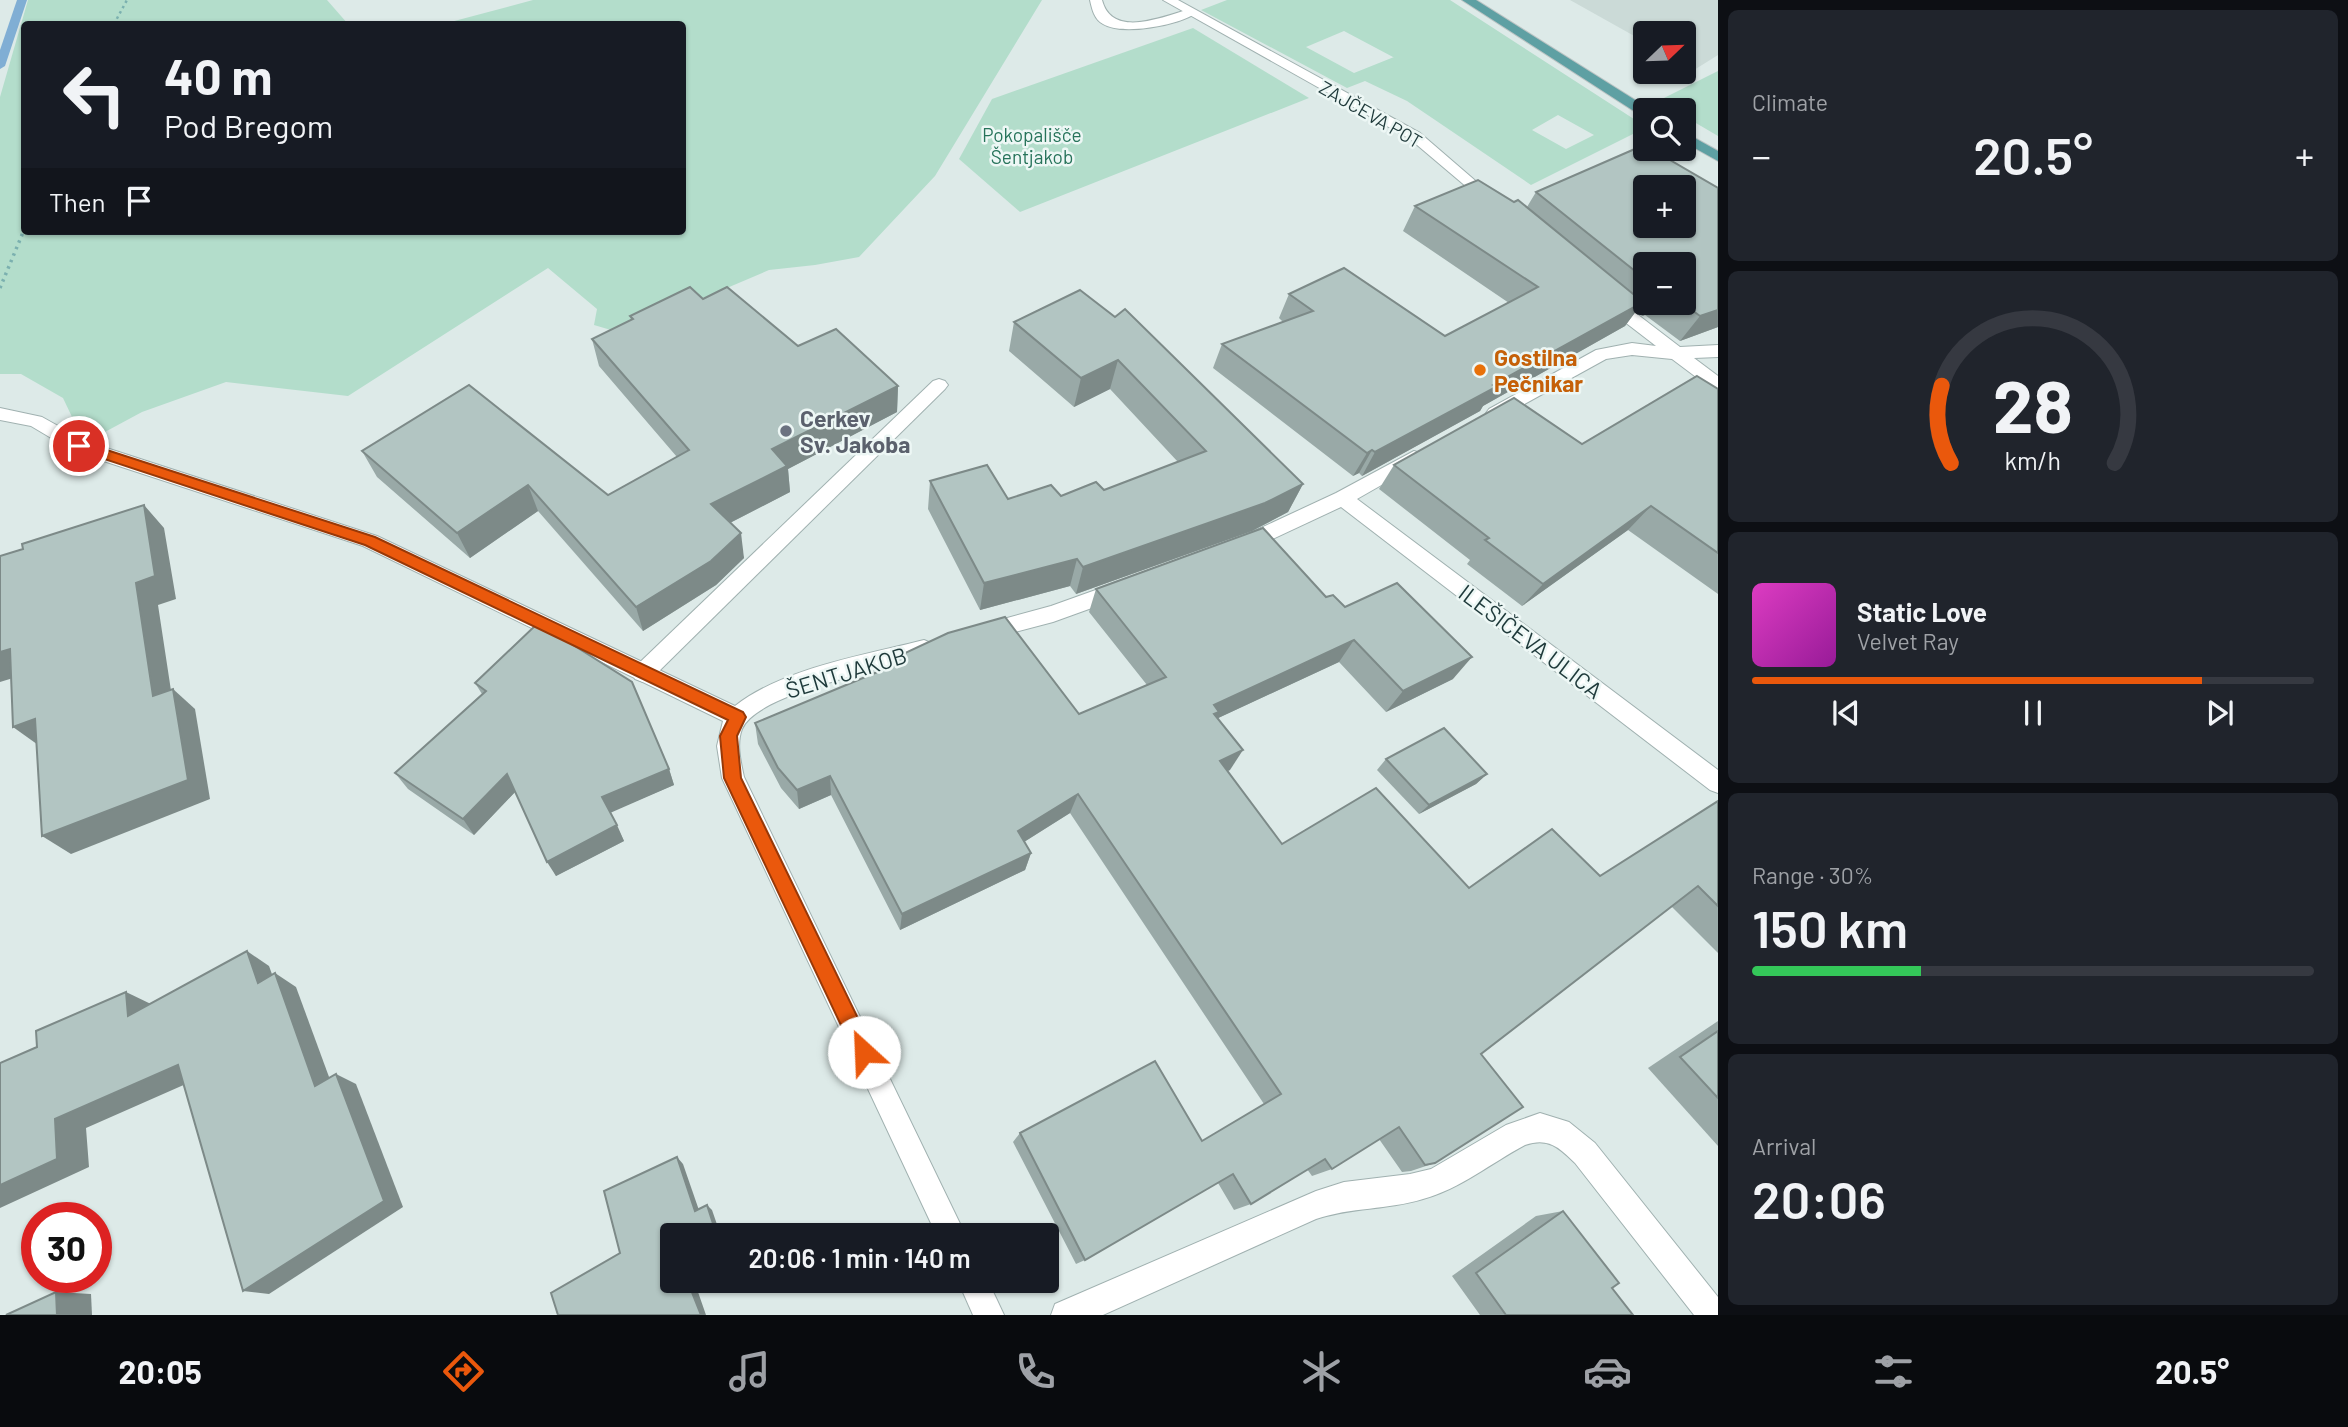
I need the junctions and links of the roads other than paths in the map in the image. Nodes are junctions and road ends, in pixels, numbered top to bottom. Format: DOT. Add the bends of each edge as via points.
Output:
graph roads {
  1 [pos="1096,0"];
  2 [pos="1169,0"];
  3 [pos="1468,0"];
  4 [pos="1190,13"];
  5 [pos="1633,104"];
  6 [pos="1696,143"];
  7 [pos="1718,157"];
  8 [pos="1501,209"];
  9 [pos="1602,296"];
  10 [pos="1718,351"];
  11 [pos="1672,353"];
  12 [pos="939,385"];
  13 [pos="1718,386"];
  14 [pos="0,414"];
  15 [pos="1478,423"];
  16 [pos="1432,448"];
  17 [pos="1343,498"];
  18 [pos="1223,552"];
  19 [pos="1136,584"];
  20 [pos="643,673"];
  21 [pos="737,717"];
  22 [pos="1718,783"];
  23 [pos="946,1223"];
  24 [pos="979,1293"];
  25 [pos="989,1315"];
  26 [pos="1066,1315"];
  27 [pos="1713,1315"];
  1 -- 4 [label="street" via="1103,18 1126,27"];
  2 -- 4 [label="street, ZAJČEVA POT"];
  3 -- 5 [label="main road"];
  4 -- 8 [label="street, ZAJČEVA POT" via="1415,136"];
  6 -- 7 [label="main road"];
  9 -- 11 [label="street"];
  10 -- 11 [label="street"];
  11 -- 13 [label="street"];
  11 -- 15 [label="street" via="1632,349 1602,354"];
  12 -- 20 [label="street"];
  14 -- 20 [label="street" via="36,421 79,446 370,541"];
  16 -- 17 [label="street"];
  17 -- 18 [label="street"];
  17 -- 22 [label="street, ILEŠIČEVA ULICA"];
  19 -- 21 [label="street, ŠENTJAKOB" via="1052,614 774,694"];
  20 -- 21 [label="street"];
  21 -- 23 [label="street" via="728,736 733,778"];
  24 -- 25 [label="street"];
  26 -- 27 [label="street" via="1302,1210 1334,1199 1404,1190 1436,1180 1520,1133 1541,1127 1554,1129 1585,1153"];
}
